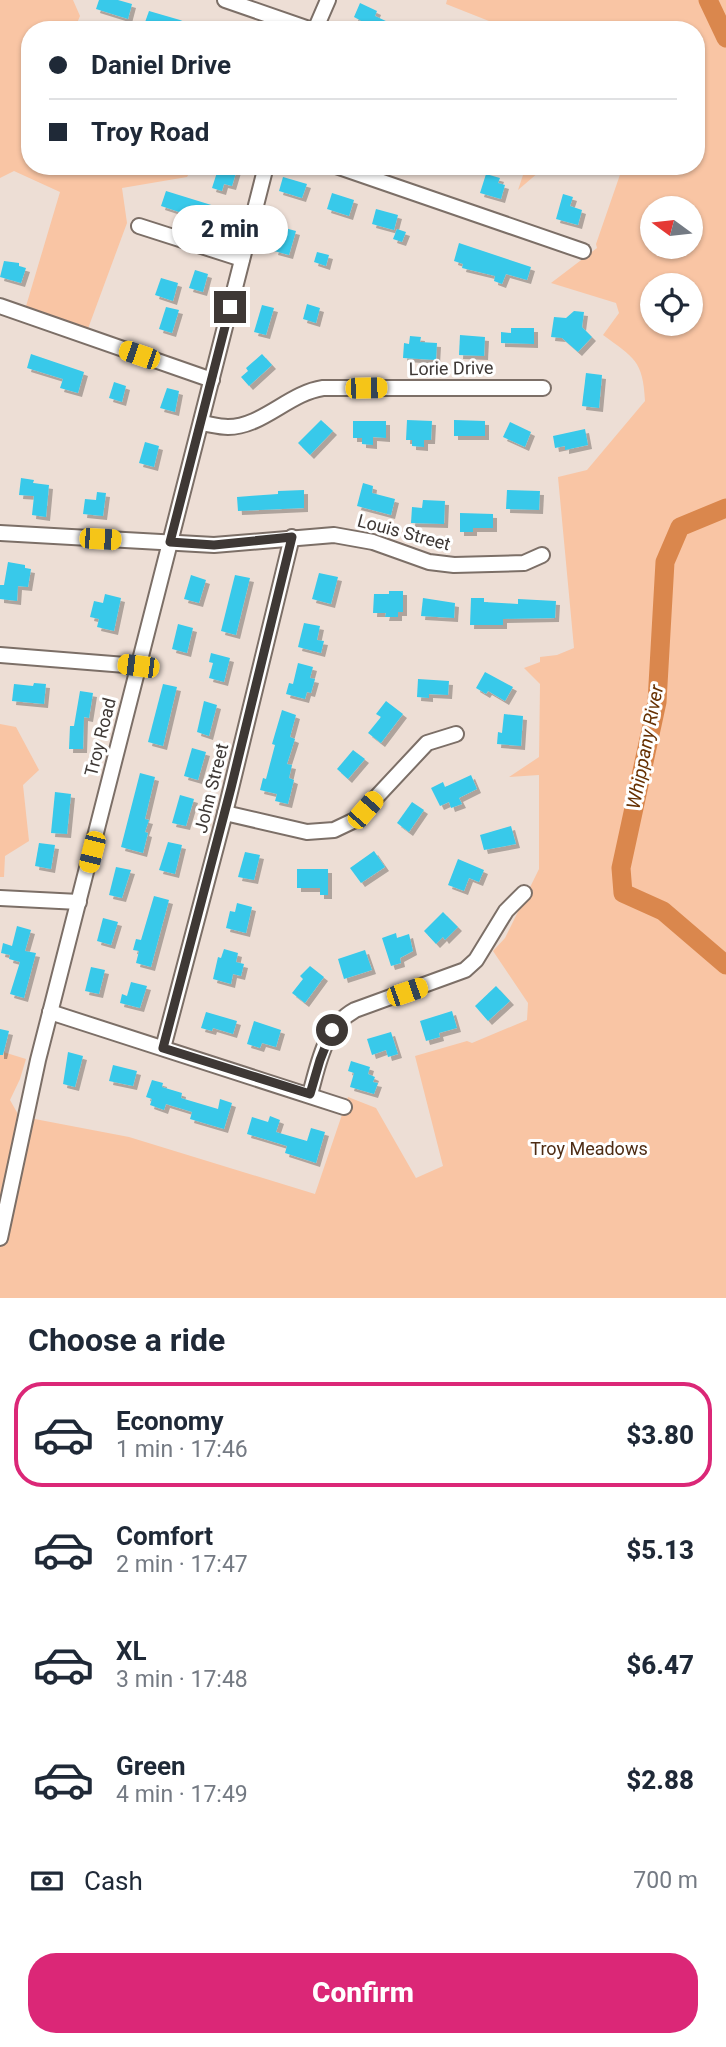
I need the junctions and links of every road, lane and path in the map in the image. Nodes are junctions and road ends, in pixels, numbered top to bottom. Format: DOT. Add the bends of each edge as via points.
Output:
graph roads {
  1 [pos="225,0"];
  2 [pos="328,0"];
  3 [pos="287,21"];
  4 [pos="318,21"];
  5 [pos="264,175"];
  6 [pos="362,175"];
  7 [pos="139,226"];
  8 [pos="583,251"];
  9 [pos="242,259"];
  10 [pos="0,306"];
  11 [pos="212,380"];
  12 [pos="543,388"];
  13 [pos="201,423"];
  14 [pos="0,533"];
  15 [pos="292,537"];
  16 [pos="170,542"];
  17 [pos="542,555"];
  18 [pos="0,654"];
  19 [pos="138,666"];
  20 [pos="456,734"];
  21 [pos="225,813"];
  22 [pos="524,893"];
  23 [pos="0,898"];
  24 [pos="79,902"];
  25 [pos="50,1012"];
  26 [pos="163,1048"];
  27 [pos="310,1094"];
  28 [pos="344,1107"];
  29 [pos="0,1238"];
  1 -- 3 [label="street"];
  2 -- 4 [label="street"];
  5 -- 9 [label="street, Troy Road"];
  6 -- 8 [label="street"];
  7 -- 9 [label="street"];
  9 -- 11 [label="street, Troy Road"];
  10 -- 11 [label="street"];
  11 -- 13 [label="street, Troy Road"];
  12 -- 13 [label="street, Lorie Drive" via="323,388 302,393 244,424"];
  13 -- 16 [label="street, Troy Road"];
  14 -- 16 [label="street, Louis Street"];
  15 -- 16 [label="street, Louis Street" via="214,545"];
  15 -- 17 [label="street, Louis Street" via="353,537 429,562 454,565 524,563"];
  15 -- 21 [label="street, John Street"];
  16 -- 19 [label="street, Troy Road"];
  18 -- 19 [label="street"];
  19 -- 24 [label="street, Troy Road"];
  20 -- 21 [label="street" via="427,743 355,820 334,830 307,832"];
  21 -- 26 [label="street, John Street"];
  22 -- 27 [label="street" via="465,970 355,1010 342,1019 328,1036"];
  23 -- 24 [label="street"];
  24 -- 25 [label="street, Troy Road"];
  25 -- 26 [label="street"];
  25 -- 29 [label="street, Troy Road"];
  26 -- 27 [label="street"];
  27 -- 28 [label="street"];
}
